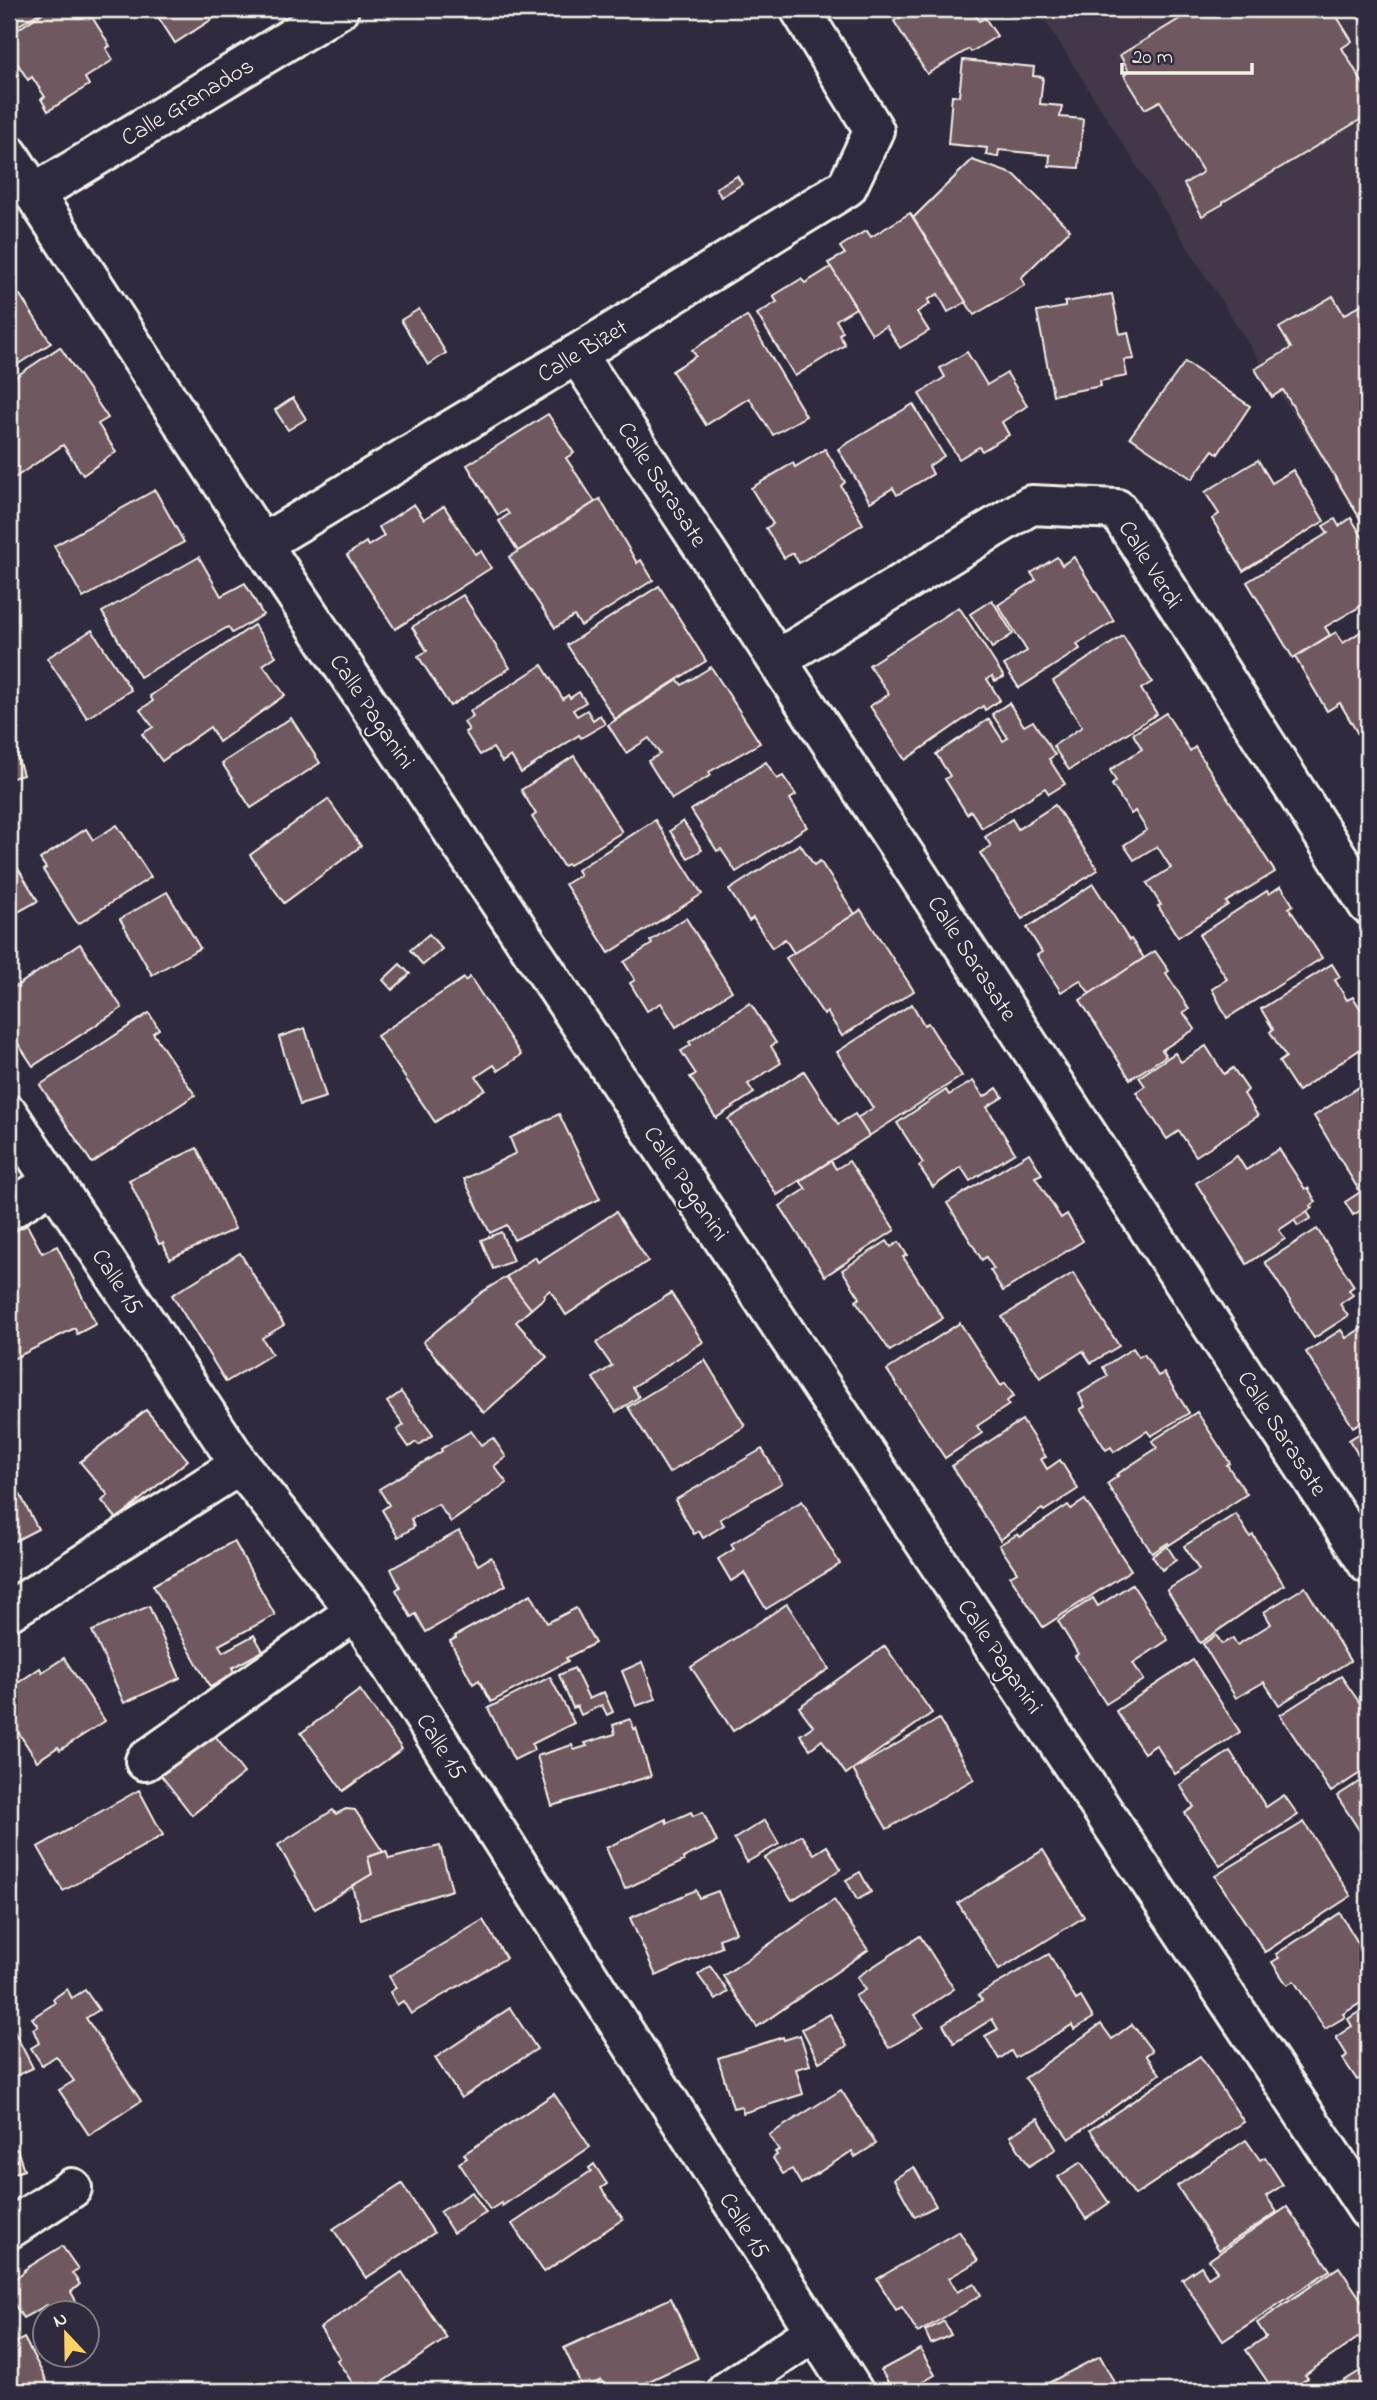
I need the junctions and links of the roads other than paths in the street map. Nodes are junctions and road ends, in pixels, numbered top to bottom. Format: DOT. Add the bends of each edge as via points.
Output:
graph roads {
  1 [pos="339,9"];
  2 [pos="800,9"];
  3 [pos="9,155"];
  4 [pos="34,194"];
  5 [pos="577,354"];
  6 [pos="262,544"];
  7 [pos="778,659"];
  8 [pos="1368,905"];
  9 [pos="9,1115"];
  10 [pos="53,1182"];
  11 [pos="9,1210"];
  12 [pos="240,1465"];
  13 [pos="1368,1564"];
  14 [pos="9,1611"];
  15 [pos="356,1611"];
  16 [pos="145,1761"];
  17 [pos="72,2188"];
  18 [pos="1368,2210"];
  19 [pos="9,2229"];
  20 [pos="814,2332"];
  21 [pos="727,2391"];
  22 [pos="853,2391"];
  1 -- 4 [label="street, Calle Granados"];
  2 -- 5 [label="street, Calle Bizet" via="874,130 847,187"];
  3 -- 4 [label="street, Calle Paganini"];
  4 -- 6 [label="street, Calle Paganini"];
  5 -- 6 [label="street, Calle Bizet"];
  5 -- 7 [label="street, Calle Sarasate"];
  6 -- 18 [label="street, Calle Paganini"];
  7 -- 8 [label="street, Calle Verdi" via="1031,505 1116,509"];
  7 -- 13 [label="street, Calle Sarasate"];
  9 -- 10 [label="street, Calle 15"];
  10 -- 11 [label="street"];
  10 -- 12 [label="street, Calle 15"];
  12 -- 14 [label="street"];
  12 -- 15 [label="street, Calle 15"];
  15 -- 16 [label="street"];
  15 -- 20 [label="street, Calle 15"];
  17 -- 19 [label="street"];
  20 -- 21 [label="street"];
  20 -- 22 [label="street, Calle 15"];
}
